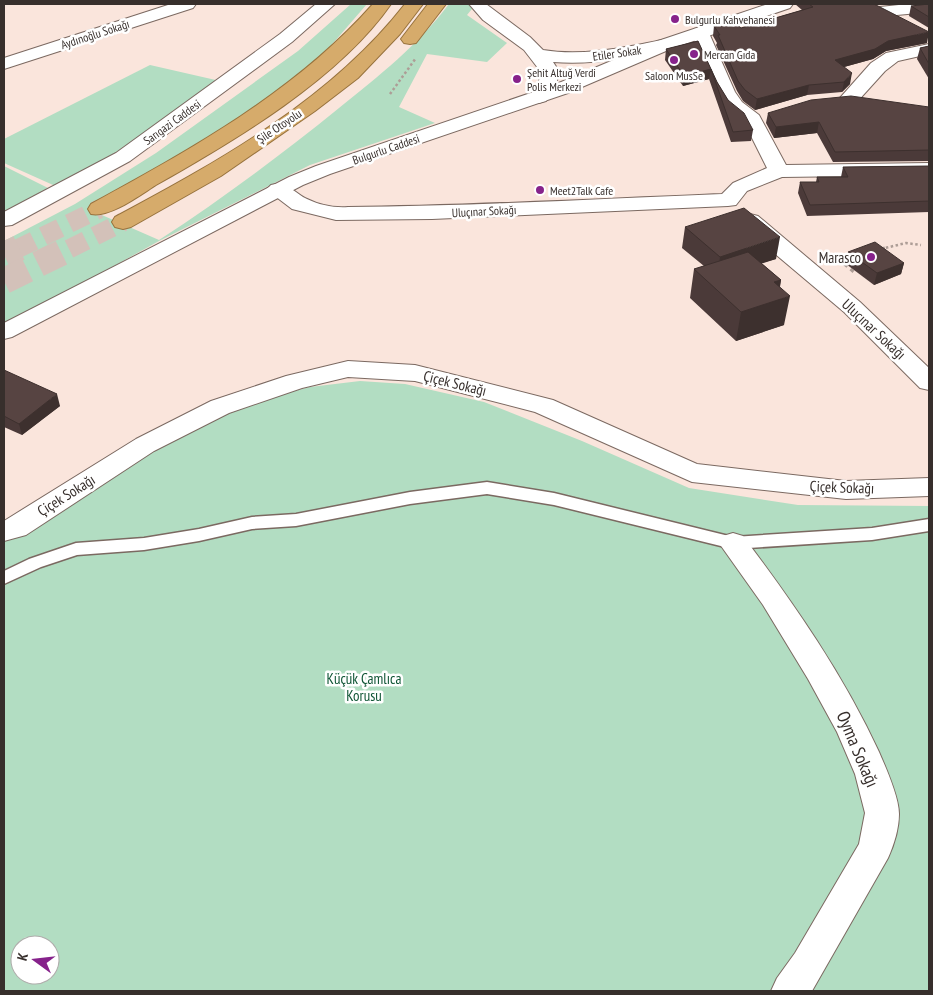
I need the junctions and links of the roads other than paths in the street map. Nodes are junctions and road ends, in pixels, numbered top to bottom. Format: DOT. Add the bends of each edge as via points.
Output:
graph roads {
  1 [pos="187,4"];
  2 [pos="326,4"];
  3 [pos="378,4"];
  4 [pos="382,4"];
  5 [pos="414,4"];
  6 [pos="437,4"];
  7 [pos="477,4"];
  8 [pos="784,4"];
  9 [pos="929,7"];
  10 [pos="879,8"];
  11 [pos="366,24"];
  12 [pos="921,31"];
  13 [pos="700,33"];
  14 [pos="667,44"];
  15 [pos="929,49"];
  16 [pos="536,54"];
  17 [pos="4,64"];
  18 [pos="539,97"];
  19 [pos="872,101"];
  20 [pos="308,107"];
  21 [pos="771,114"];
  22 [pos="752,119"];
  23 [pos="929,169"];
  24 [pos="778,171"];
  25 [pos="278,189"];
  26 [pos="734,194"];
  27 [pos="99,209"];
  28 [pos="4,220"];
  29 [pos="123,222"];
  30 [pos="4,332"];
  31 [pos="929,382"];
  32 [pos="929,487"];
  33 [pos="929,525"];
  34 [pos="4,531"];
  35 [pos="733,543"];
  36 [pos="4,578"];
  37 [pos="790,991"];
  1 -- 17 [label="street, Aydınoğlu Sokağı"];
  2 -- 28 [label="street, Sarıgazi Caddesi" via="286,38 123,158"];
  3 -- 11 [label="highway"];
  4 -- 11 [label="highway, Şile Otoyolu"];
  5 -- 20 [label="highway, Şile Otoyolu" via="394,30 351,74"];
  6 -- 20 [label="highway" via="411,38 371,75"];
  7 -- 16 [label="street" via="486,15 504,25"];
  8 -- 13 [label="street, Bulgurlu Caddesi"];
  9 -- 10 [label="street"];
  10 -- 12 [label="street"];
  11 -- 27 [label="highway, Şile Otoyolu" via="324,64 277,100 186,160"];
  13 -- 14 [label="street, Bulgurlu Caddesi"];
  13 -- 22 [label="street" via="726,92 735,106"];
  14 -- 16 [label="street, Etiler Sokak" via="602,56 549,57"];
  14 -- 18 [label="street, Bulgurlu Caddesi"];
  15 -- 19 [label="street" via="892,57 841,100"];
  16 -- 18 [label="street" via="550,71 547,85"];
  18 -- 25 [label="street, Bulgurlu Caddesi" via="323,170"];
  20 -- 29 [label="highway, Şile Otoyolu" via="214,172"];
  21 -- 22 [label="street"];
  22 -- 24 [label="street"];
  23 -- 24 [label="street"];
  24 -- 26 [label="street"];
  25 -- 26 [label="street, Uluçınar Sokağı" via="300,204 336,214 712,202"];
  25 -- 30 [label="street, Bulgurlu Caddesi"];
  26 -- 31 [label="street, Uluçınar Sokağı" via="823,284 852,307"];
  32 -- 34 [label="street, Çiçek Sokağı" via="846,490 692,473 544,406 415,372 348,369 295,382 220,407 146,445 16,528"];
  33 -- 35 [label="lane" via="872,534"];
  35 -- 36 [label="lane" via="554,499 487,488 410,498 305,518 252,523 144,544 76,549"];
  35 -- 37 [label="street, Oyma Sokağı" via="773,597 838,704 872,774 882,813 876,847"];
}
